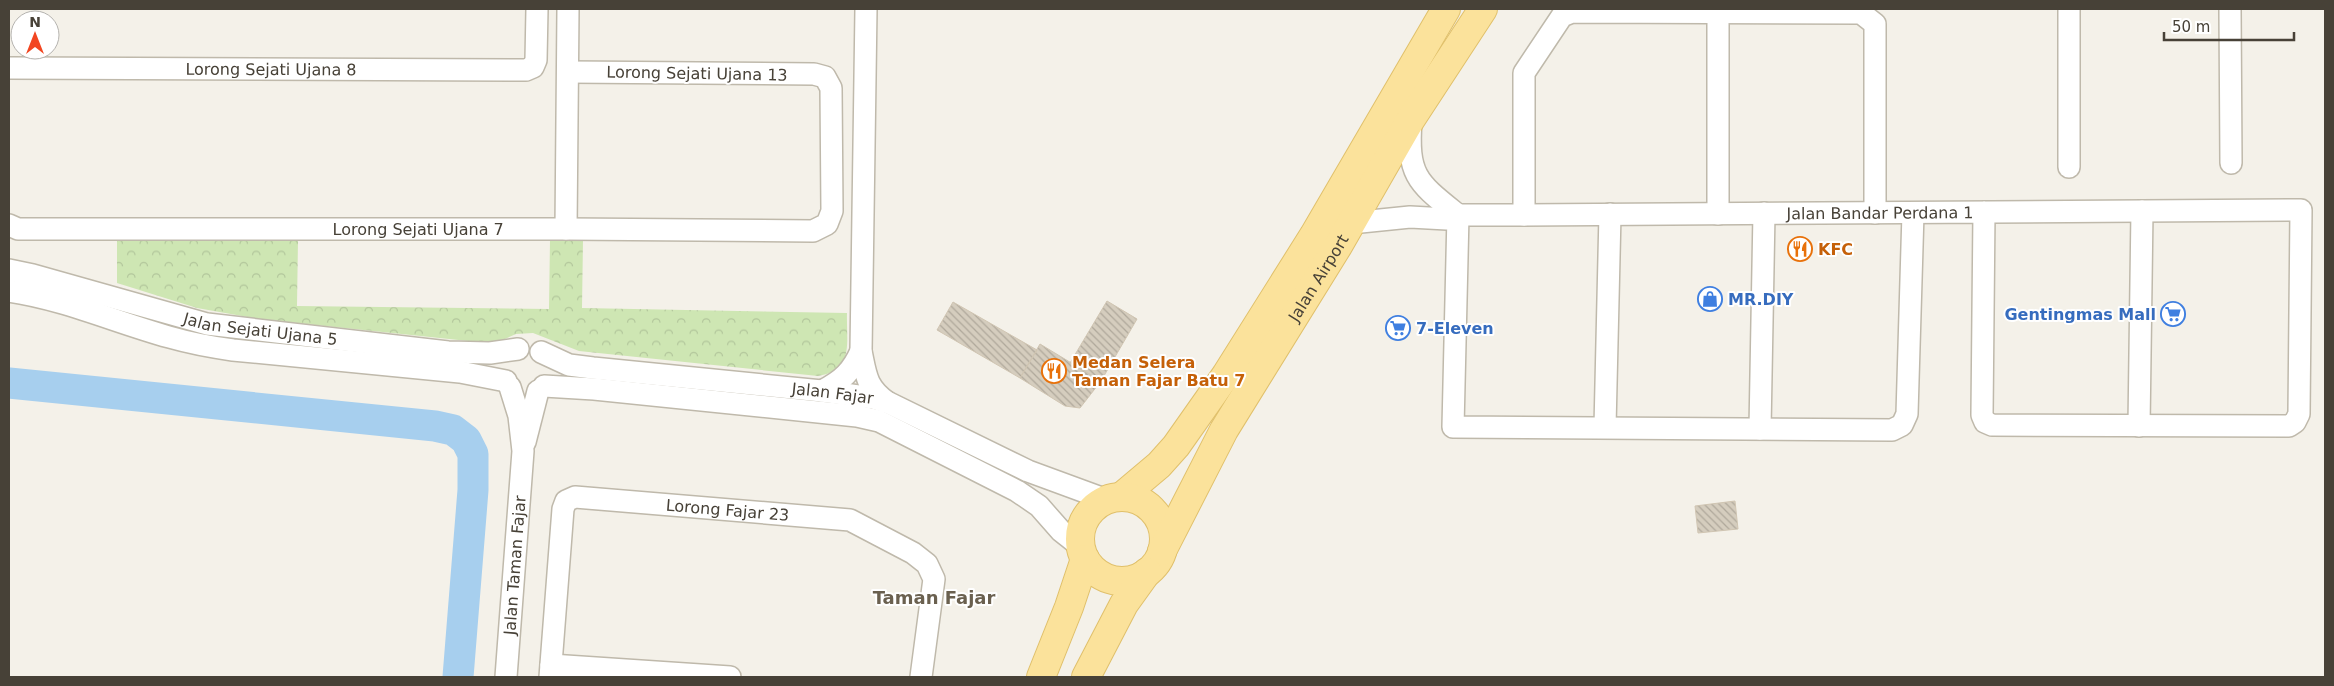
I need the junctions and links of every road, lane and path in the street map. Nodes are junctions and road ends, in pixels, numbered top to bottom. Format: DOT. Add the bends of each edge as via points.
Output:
graph roads {
  1 [pos="537,9"];
  2 [pos="568,9"];
  3 [pos="866,9"];
  4 [pos="1446,9"];
  5 [pos="1462,9"];
  6 [pos="1483,9"];
  7 [pos="1492,9"];
  8 [pos="2069,9"];
  9 [pos="2230,9"];
  10 [pos="1718,13"];
  11 [pos="1460,44"];
  12 [pos="9,68"];
  13 [pos="568,72"];
  14 [pos="1411,119"];
  15 [pos="1356,161"];
  16 [pos="2231,163"];
  17 [pos="2069,166"];
  18 [pos="2142,211"];
  19 [pos="1912,212"];
  20 [pos="1984,212"];
  21 [pos="1764,213"];
  22 [pos="1875,213"];
  23 [pos="1524,214"];
  24 [pos="1610,214"];
  25 [pos="1718,214"];
  26 [pos="1458,215"];
  27 [pos="1351,223"];
  28 [pos="827,224"];
  29 [pos="9,225"];
  30 [pos="566,229"];
  31 [pos="9,270"];
  32 [pos="9,291"];
  33 [pos="518,349"];
  34 [pos="861,350"];
  35 [pos="541,352"];
  36 [pos="508,384"];
  37 [pos="541,389"];
  38 [pos="822,390"];
  39 [pos="889,403"];
  40 [pos="2139,426"];
  41 [pos="1605,427"];
  42 [pos="1760,429"];
  43 [pos="523,452"];
  44 [pos="1114,499"];
  45 [pos="1083,552"];
  46 [pos="1155,561"];
  47 [pos="551,671"];
  48 [pos="506,677"];
  49 [pos="730,677"];
  50 [pos="921,677"];
  51 [pos="1042,677"];
  52 [pos="1086,677"];
  1 -- 12 [label="street, Lorong Sejati Ujana 8" via="536,60 533,67 526,70"];
  2 -- 13 [label="street"];
  3 -- 34 [label="street"];
  4 -- 15 [label="main road, Jalan Airport"];
  5 -- 15 [label="main road" via="1408,100"];
  6 -- 11 [label="main road, Jalan Airport"];
  7 -- 11 [label="main road" via="1478,31"];
  8 -- 17 [label="street"];
  9 -- 16 [label="street"];
  10 -- 22 [label="street" via="1861,13 1875,24"];
  10 -- 23 [label="street" via="1572,12 1562,16 1524,73"];
  10 -- 25 [label="street"];
  11 -- 14 [label="main road, Jalan Airport"];
  13 -- 28 [label="street, Lorong Sejati Ujana 13" via="814,74 825,77 831,88 832,211"];
  13 -- 30 [label="street"];
  14 -- 26 [label="street" via="1409,142 1414,171 1420,182"];
  14 -- 27 [label="main road, Jalan Airport"];
  15 -- 44 [label="main road, Jalan Airport" via="1265,314 1186,432 1159,465"];
  18 -- 20 [label="street, Jalan Bandar Perdana 1"];
  18 -- 40 [label="street"];
  18 -- 40 [label="street, Jalan Bandar Perdana 1" via="2301,210 2299,414 2289,426"];
  19 -- 20 [label="street, Jalan Bandar Perdana 1"];
  19 -- 22 [label="street, Jalan Bandar Perdana 1"];
  19 -- 42 [label="street" via="1907,414 1902,425 1892,430"];
  20 -- 40 [label="street" via="1982,415 1985,422 1992,425"];
  21 -- 22 [label="street, Jalan Bandar Perdana 1"];
  21 -- 25 [label="street, Jalan Bandar Perdana 1"];
  21 -- 42 [label="street"];
  23 -- 24 [label="street, Jalan Bandar Perdana 1"];
  23 -- 26 [label="street, Jalan Bandar Perdana 1"];
  24 -- 25 [label="street, Jalan Bandar Perdana 1"];
  24 -- 41 [label="street"];
  26 -- 27 [label="street, Jalan Bandar Perdana 1" via="1447,219 1410,217"];
  26 -- 41 [label="street" via="1453,427"];
  27 -- 46 [label="main road, Jalan Airport" via="1224,430"];
  28 -- 30 [label="street, Lorong Sejati Ujana 7" via="813,231"];
  29 -- 30 [label="street, Lorong Sejati Ujana 7" via="18,229"];
  31 -- 33 [label="street, Jalan Sejati Ujana 5" via="207,324 448,352 490,353"];
  32 -- 36 [label="street, Jalan Sejati Ujana 5" via="45,298 203,345 460,372"];
  33 -- 35 [label="street" via="534,348"];
  33 -- 36 [label="street" via="504,366"];
  34 -- 38 [label="street" via="848,375"];
  34 -- 39 [label="street" via="868,382 876,394"];
  35 -- 37 [label="street" via="550,373"];
  35 -- 38 [label="street, Jalan Fajar" via="569,365"];
  36 -- 37 [label="street" via="523,394"];
  36 -- 43 [label="street" via="519,416"];
  37 -- 43 [label="street"];
  37 -- 45 [label="street, Jalan Fajar" via="594,389 857,416 879,421 1017,491 1039,506"];
  38 -- 39 [label="street, Jalan Fajar"];
  39 -- 44 [label="street, Jalan Fajar" via="1028,471"];
  41 -- 42 [label="street"];
  43 -- 48 [label="street, Jalan Taman Fajar"];
  44 -- 45 [label="main road" via="1094,508 1085,518 1081,532"];
  44 -- 46 [label="main road" via="1140,502 1155,514 1163,531"];
  45 -- 46 [label="main road" via="1094,570 1106,578 1120,581 1135,579"];
  45 -- 51 [label="main road" via="1070,607"];
  46 -- 52 [label="main road, Jalan Airport" via="1124,604"];
  47 -- 49 [label="street"];
  47 -- 50 [label="street, Lorong Fajar 23" via="563,509 566,501 575,498 850,520 927,564 934,579"];
}
